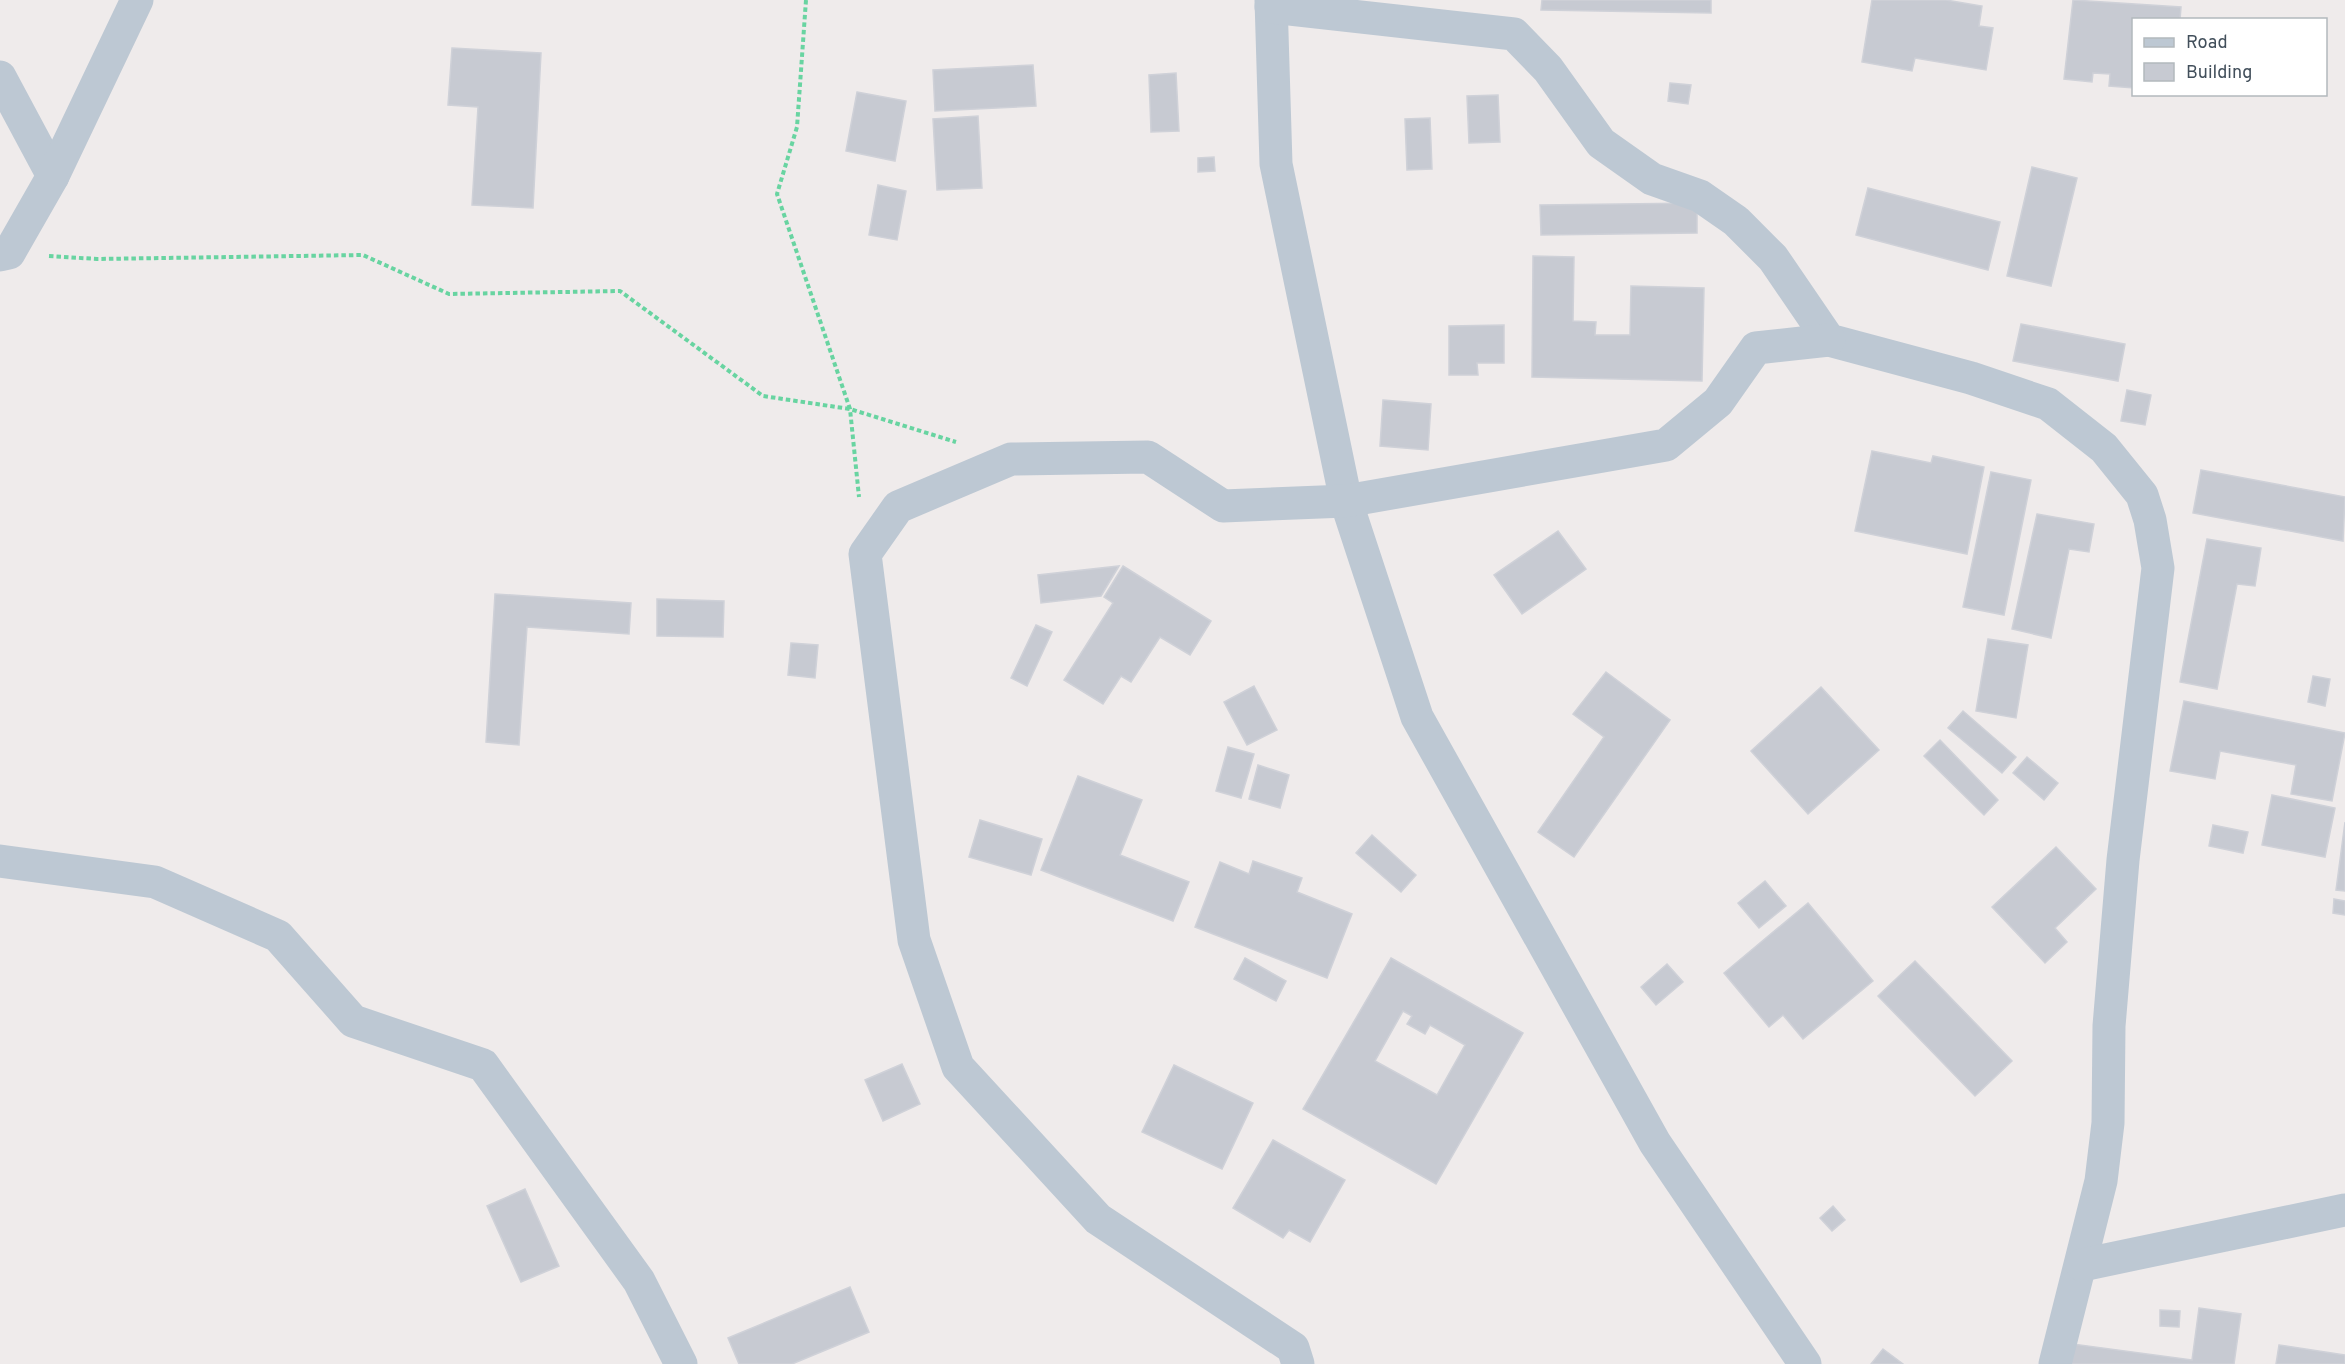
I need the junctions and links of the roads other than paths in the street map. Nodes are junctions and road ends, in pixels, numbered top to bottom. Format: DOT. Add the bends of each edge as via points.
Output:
graph roads {
  1 [pos="137,0"];
  2 [pos="1271,4"];
  3 [pos="0,77"];
  4 [pos="53,176"];
  5 [pos="5,254"];
  6 [pos="1829,340"];
  7 [pos="1346,501"];
  8 [pos="0,861"];
  9 [pos="2345,1210"];
  10 [pos="2082,1265"];
  11 [pos="681,1364"];
  12 [pos="1298,1364"];
  13 [pos="1804,1364"];
  14 [pos="2055,1364"];
  1 -- 4 [label="street"];
  2 -- 6 [label="street" via="1514,34 1548,69 1601,143 1652,179 1700,196 1736,220 1773,258"];
  2 -- 7 [label="street" via="1276,164"];
  3 -- 4 [label="street"];
  4 -- 5 [label="street"];
  6 -- 7 [label="street" via="1756,348 1718,402 1666,445"];
  6 -- 10 [label="street" via="1971,378 2048,404 2104,448 2142,495 2150,520 2158,568 2123,860 2109,1026 2108,1123 2101,1181"];
  7 -- 12 [label="street" via="1223,506 1148,457 1011,459 898,507 865,554 914,940 958,1067 1098,1219 1293,1348"];
  7 -- 13 [label="street" via="1417,717 1655,1143"];
  8 -- 11 [label="street" via="155,882 278,936 352,1021 483,1065 639,1281"];
  9 -- 10 [label="street"];
  10 -- 14 [label="street"];
}
